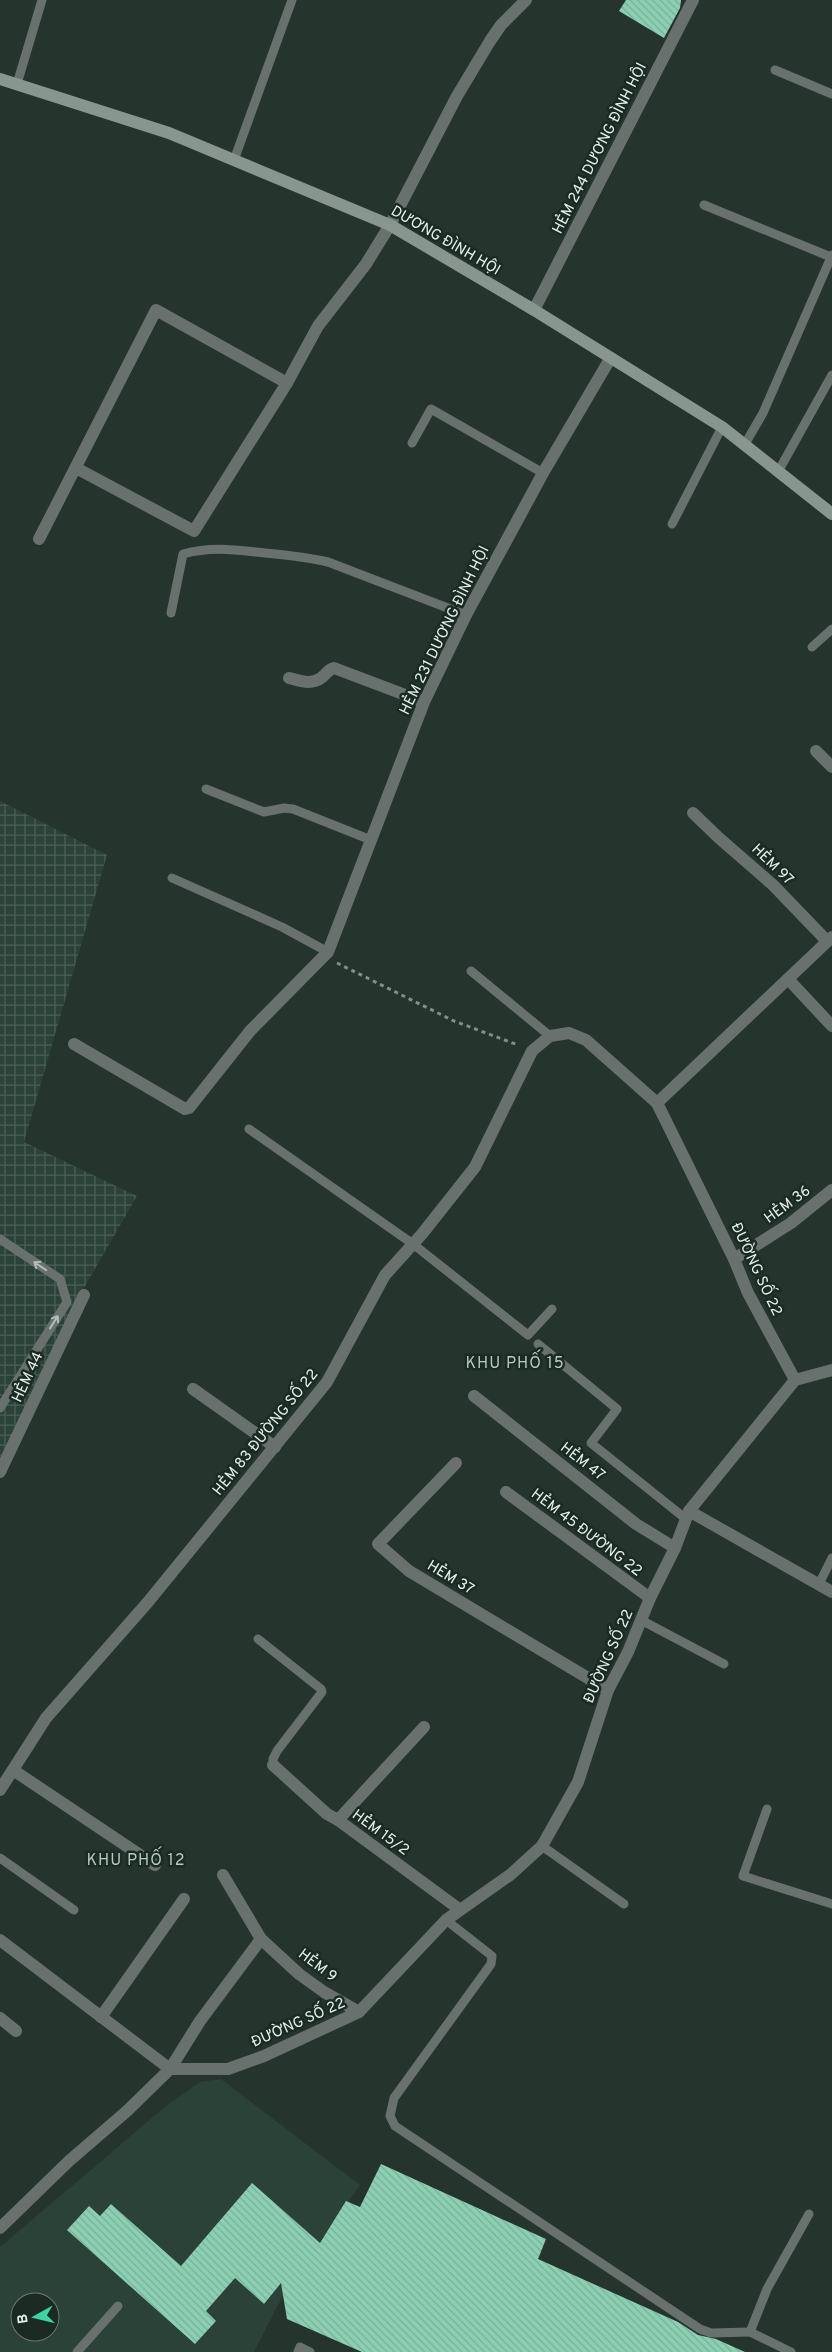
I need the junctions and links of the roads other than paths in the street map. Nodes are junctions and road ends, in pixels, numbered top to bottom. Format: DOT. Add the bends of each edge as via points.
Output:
graph roads {
  1 [pos="42,0"];
  2 [pos="292,0"];
  3 [pos="526,0"];
  4 [pos="693,0"];
  5 [pos="775,70"];
  6 [pos="0,79"];
  7 [pos="17,84"];
  8 [pos="832,94"];
  9 [pos="234,160"];
  10 [pos="704,205"];
  11 [pos="390,225"];
  12 [pos="832,256"];
  13 [pos="534,310"];
  14 [pos="610,359"];
  15 [pos="832,375"];
  16 [pos="287,383"];
  17 [pos="722,427"];
  18 [pos="412,443"];
  19 [pos="745,444"];
  20 [pos="76,468"];
  21 [pos="779,470"];
  22 [pos="543,473"];
  23 [pos="832,514"];
  24 [pos="672,524"];
  25 [pos="39,539"];
  26 [pos="170,613"];
  27 [pos="466,615"];
  28 [pos="832,629"];
  29 [pos="812,647"];
  30 [pos="289,678"];
  31 [pos="424,702"];
  32 [pos="816,751"];
  33 [pos="832,767"];
  34 [pos="206,788"];
  35 [pos="693,813"];
  36 [pos="371,840"];
  37 [pos="172,878"];
  38 [pos="830,939"];
  39 [pos="326,954"];
  40 [pos="471,971"];
  41 [pos="788,979"];
  42 [pos="832,1026"];
  43 [pos="550,1036"];
  44 [pos="74,1044"];
  45 [pos="657,1103"];
  46 [pos="249,1129"];
  47 [pos="832,1190"];
  48 [pos="0,1239"];
  49 [pos="413,1244"];
  50 [pos="734,1259"];
  51 [pos="84,1295"];
  52 [pos="552,1308"];
  53 [pos="538,1344"];
  54 [pos="832,1370"];
  55 [pos="795,1380"];
  56 [pos="193,1389"];
  57 [pos="474,1396"];
  58 [pos="0,1408"];
  59 [pos="275,1447"];
  60 [pos="456,1463"];
  61 [pos="0,1472"];
  62 [pos="506,1492"];
  63 [pos="688,1515"];
  64 [pos="675,1548"];
  65 [pos="832,1558"];
  66 [pos="819,1584"];
  67 [pos="832,1592"];
  68 [pos="650,1598"];
  69 [pos="642,1620"];
  70 [pos="258,1639"];
  71 [pos="724,1664"];
  72 [pos="608,1690"];
  73 [pos="424,1728"];
  74 [pos="273,1765"];
  75 [pos="13,1770"];
  76 [pos="0,1790"];
  77 [pos="766,1809"];
  78 [pos="338,1820"];
  79 [pos="542,1846"];
  80 [pos="0,1858"];
  81 [pos="155,1864"];
  82 [pos="223,1875"];
  83 [pos="184,1900"];
  84 [pos="624,1904"];
  85 [pos="832,1904"];
  86 [pos="459,1909"];
  87 [pos="74,1910"];
  88 [pos="446,1920"];
  89 [pos="260,1939"];
  90 [pos="0,1940"];
  91 [pos="359,2012"];
  92 [pos="101,2017"];
  93 [pos="0,2018"];
  94 [pos="16,2031"];
  95 [pos="170,2069"];
  96 [pos="809,2214"];
  97 [pos="0,2228"];
  98 [pos="118,2306"];
  99 [pos="750,2332"];
  100 [pos="77,2352"];
  101 [pos="298,2352"];
  102 [pos="310,2352"];
  103 [pos="790,2352"];
  1 -- 7 [label="lane"];
  2 -- 9 [label="lane"];
  3 -- 11 [label="street" via="501,25 466,80"];
  4 -- 13 [label="street, HẺM 244 DƯƠNG ĐÌNH HỘI"];
  5 -- 8 [label="lane"];
  6 -- 7 [label="street, DƯƠNG ĐÌNH HỘI"];
  7 -- 9 [label="street, DƯƠNG ĐÌNH HỘI" via="169,133"];
  9 -- 11 [label="street, DƯƠNG ĐÌNH HỘI"];
  10 -- 12 [label="lane"];
  11 -- 13 [label="street, DƯƠNG ĐÌNH HỘI"];
  11 -- 16 [label="street" via="366,264 318,326"];
  12 -- 19 [label="lane" via="763,413"];
  13 -- 14 [label="street, DƯƠNG ĐÌNH HỘI"];
  14 -- 17 [label="street, DƯƠNG ĐÌNH HỘI"];
  14 -- 22 [label="street, HẺM 231 DƯƠNG ĐÌNH HỘI"];
  15 -- 21 [label="lane"];
  16 -- 20 [label="street" via="194,531"];
  16 -- 20 [label="street" via="156,310"];
  17 -- 19 [label="street, DƯƠNG ĐÌNH HỘI"];
  17 -- 24 [label="lane"];
  18 -- 22 [label="lane" via="431,409"];
  19 -- 21 [label="street, DƯƠNG ĐÌNH HỘI"];
  20 -- 25 [label="street"];
  21 -- 23 [label="street, DƯƠNG ĐÌNH HỘI"];
  22 -- 27 [label="street, HẺM 231 DƯƠNG ĐÌNH HỘI"];
  26 -- 27 [label="lane" via="183,554 221,548 328,562"];
  27 -- 31 [label="street, HẺM 231 DƯƠNG ĐÌNH HỘI"];
  28 -- 29 [label="lane"];
  30 -- 31 [label="street" via="310,682 320,680 334,668"];
  31 -- 36 [label="street, HẺM 231 DƯƠNG ĐÌNH HỘI"];
  32 -- 33 [label="street"];
  34 -- 36 [label="lane" via="264,812 293,809"];
  35 -- 38 [label="street, HẺM 97"];
  36 -- 39 [label="street, HẺM 231 DƯƠNG ĐÌNH HỘI"];
  37 -- 39 [label="lane" via="282,927"];
  38 -- 41 [label="street"];
  39 -- 44 [label="street" via="250,1031 189,1108 185,1109"];
  40 -- 43 [label="lane"];
  41 -- 42 [label="street"];
  41 -- 45 [label="street"];
  43 -- 45 [label="street" via="569,1033 586,1040"];
  43 -- 49 [label="street, HẺM 83 ĐƯỜNG SỐ 22" via="532,1051 474,1167"];
  45 -- 50 [label="street, ĐƯỜNG SỐ 22"];
  46 -- 49 [label="lane"];
  47 -- 50 [label="street, HẺM 36" via="791,1223"];
  58 -- 48 [label="lane, one-way" via="67,1302 60,1279"];
  49 -- 52 [label="lane" via="528,1335"];
  49 -- 59 [label="street, HẺM 83 ĐƯỜNG SỐ 22" via="385,1275 327,1382"];
  50 -- 55 [label="street, ĐƯỜNG SỐ 22" via="748,1293"];
  51 -- 61 [label="street, HẺM 44"];
  53 -- 63 [label="lane" via="617,1409 591,1443"];
  54 -- 55 [label="street"];
  55 -- 63 [label="street, ĐƯỜNG SỐ 22"];
  56 -- 59 [label="street"];
  57 -- 64 [label="street, HẺM 47" via="636,1524"];
  59 -- 75 [label="street, HẺM 83 ĐƯỜNG SỐ 22" via="148,1602 46,1718"];
  60 -- 72 [label="street, HẺM 37" via="378,1544 409,1571"];
  62 -- 68 [label="street, HẺM 45 ĐƯỜNG 22"];
  63 -- 64 [label="street, ĐƯỜNG SỐ 22"];
  63 -- 66 [label="street"];
  64 -- 68 [label="street, ĐƯỜNG SỐ 22"];
  65 -- 66 [label="lane"];
  66 -- 67 [label="street"];
  68 -- 69 [label="street, ĐƯỜNG SỐ 22"];
  69 -- 71 [label="lane"];
  69 -- 72 [label="street, ĐƯỜNG SỐ 22"];
  70 -- 74 [label="lane" via="322,1692 272,1759"];
  72 -- 79 [label="street, ĐƯỜNG SỐ 22" via="578,1782"];
  73 -- 78 [label="street, HẺM 15/2"];
  74 -- 78 [label="street" via="327,1814"];
  75 -- 76 [label="street, HẺM 83 ĐƯỜNG SỐ 22"];
  75 -- 81 [label="street"];
  77 -- 85 [label="lane" via="744,1876"];
  78 -- 86 [label="street, HẺM 15/2"];
  79 -- 84 [label="lane"];
  79 -- 86 [label="street, ĐƯỜNG SỐ 22" via="510,1875"];
  80 -- 87 [label="lane"];
  82 -- 89 [label="street, HẺM 9"];
  83 -- 92 [label="street"];
  86 -- 88 [label="street, ĐƯỜNG SỐ 22"];
  88 -- 91 [label="street, ĐƯỜNG SỐ 22"];
  88 -- 99 [label="lane" via="492,1956 490,1964 394,2098 390,2116 396,2126 700,2329"];
  89 -- 91 [label="street, HẺM 9" via="299,1974"];
  89 -- 95 [label="street" via="200,2021"];
  90 -- 92 [label="street"];
  91 -- 95 [label="street, ĐƯỜNG SỐ 22" via="228,2069"];
  92 -- 95 [label="street"];
  93 -- 94 [label="street"];
  95 -- 97 [label="street"];
  96 -- 99 [label="lane" via="767,2289"];
  98 -- 100 [label="lane"];
  99 -- 103 [label="lane"];
  101 -- 102 [label="lane" via="300,2347"];
}
